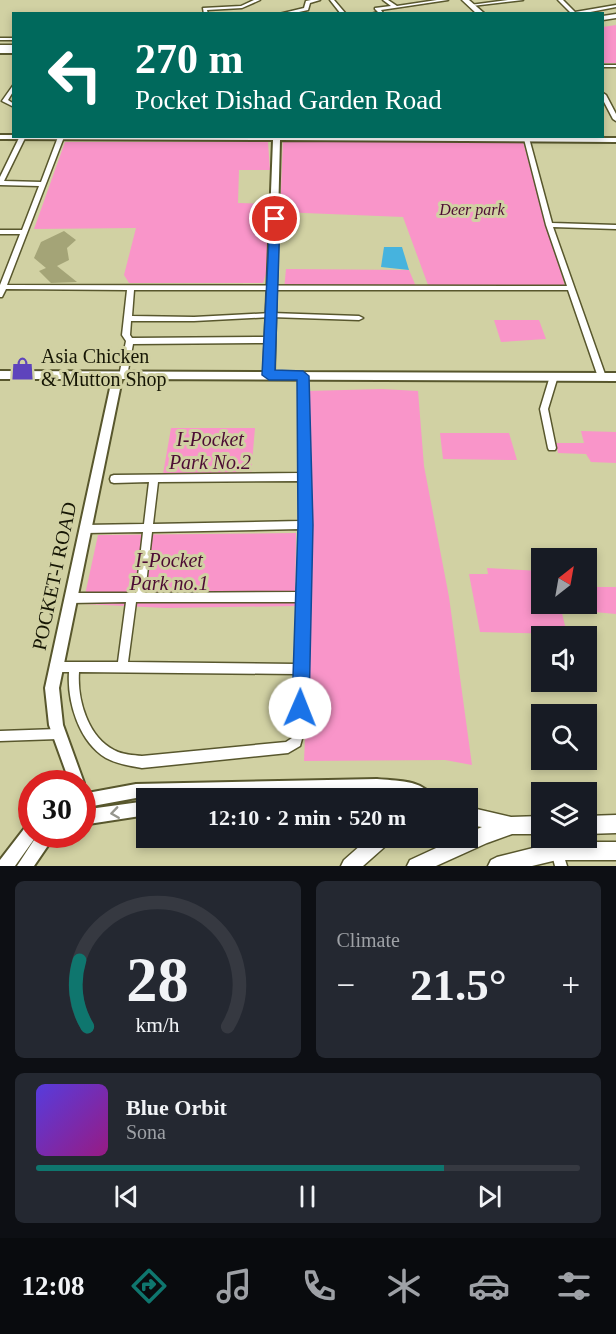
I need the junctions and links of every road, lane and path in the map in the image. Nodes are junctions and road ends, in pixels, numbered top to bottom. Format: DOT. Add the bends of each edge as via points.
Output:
graph roads {
  1 [pos="258,0"];
  2 [pos="318,0"];
  3 [pos="332,0"];
  4 [pos="385,0"];
  5 [pos="407,0"];
  6 [pos="446,0"];
  7 [pos="458,0"];
  8 [pos="465,0"];
  9 [pos="521,0"];
  10 [pos="560,0"];
  11 [pos="411,5"];
  12 [pos="472,5"];
  13 [pos="616,6"];
  14 [pos="393,7"];
  15 [pos="206,12"];
  16 [pos="292,12"];
  17 [pos="342,12"];
  18 [pos="381,12"];
  19 [pos="470,12"];
  20 [pos="480,12"];
  21 [pos="574,12"];
  22 [pos="581,12"];
  23 [pos="12,89"];
  24 [pos="12,105"];
  25 [pos="613,107"];
  26 [pos="616,119"];
  27 [pos="22,138"];
  28 [pos="61,138"];
  29 [pos="276,138"];
  30 [pos="354,138"];
  31 [pos="583,138"];
  32 [pos="527,139"];
  33 [pos="616,140"];
  34 [pos="43,184"];
  35 [pos="549,225"];
  36 [pos="616,227"];
  37 [pos="0,232"];
  38 [pos="24,232"];
  39 [pos="131,287"];
  40 [pos="273,287"];
  41 [pos="571,288"];
  42 [pos="1,290"];
  43 [pos="271,315"];
  44 [pos="128,318"];
  45 [pos="359,318"];
  46 [pos="270,340"];
  47 [pos="130,341"];
  48 [pos="0,375"];
  49 [pos="269,375"];
  50 [pos="120,376"];
  51 [pos="303,376"];
  52 [pos="554,376"];
  53 [pos="602,376"];
  54 [pos="616,376"];
  55 [pos="552,448"];
  56 [pos="303,477"];
  57 [pos="114,479"];
  58 [pos="154,479"];
  59 [pos="306,525"];
  60 [pos="148,527"];
  61 [pos="85,529"];
  62 [pos="302,597"];
  63 [pos="70,598"];
  64 [pos="136,598"];
  65 [pos="55,667"];
  66 [pos="74,668"];
  67 [pos="122,668"];
  68 [pos="301,669"];
  69 [pos="58,734"];
  70 [pos="0,736"];
  71 [pos="72,770"];
  72 [pos="136,791"];
  73 [pos="96,797"];
  74 [pos="136,810"];
  75 [pos="96,816"];
  76 [pos="478,818"];
  77 [pos="616,824"];
  78 [pos="512,825"];
  79 [pos="531,825"];
  80 [pos="597,825"];
  81 [pos="18,848"];
  82 [pos="38,848"];
  83 [pos="370,848"];
  84 [pos="616,851"];
  85 [pos="559,858"];
  86 [pos="5,866"];
  87 [pos="25,866"];
  88 [pos="350,866"];
  89 [pos="416,866"];
  90 [pos="497,866"];
  1 -- 15 [label="street" via="242,7 205,9"];
  2 -- 16 [label="street" via="308,2 306,9"];
  3 -- 17 [label="street"];
  4 -- 14 [label="street"];
  5 -- 11 [label="street"];
  6 -- 11 [label="street"];
  7 -- 19 [label="main road"];
  8 -- 12 [label="main road"];
  9 -- 12 [label="street"];
  10 -- 21 [label="street"];
  11 -- 14 [label="street"];
  12 -- 20 [label="main road"];
  13 -- 22 [label="street"];
  14 -- 18 [label="street" via="377,9"];
  23 -- 24 [label="street" via="5,101"];
  25 -- 26 [label="street"];
  27 -- 34 [label="street" via="0,183"];
  28 -- 34 [label="street"];
  29 -- 40 [label="street"];
  30 -- 32 [label="street"];
  31 -- 32 [label="street"];
  31 -- 33 [label="street"];
  32 -- 35 [label="street"];
  34 -- 38 [label="street"];
  35 -- 36 [label="street"];
  35 -- 41 [label="street"];
  37 -- 38 [label="street"];
  38 -- 42 [label="street"];
  39 -- 40 [label="street"];
  39 -- 42 [label="street"];
  39 -- 44 [label="street"];
  40 -- 41 [label="street"];
  40 -- 43 [label="street"];
  41 -- 53 [label="street"];
  43 -- 44 [label="street"];
  43 -- 45 [label="street"];
  43 -- 46 [label="street"];
  44 -- 47 [label="street" via="126,338"];
  46 -- 47 [label="street"];
  46 -- 49 [label="street"];
  47 -- 50 [label="street"];
  48 -- 50 [label="street"];
  49 -- 50 [label="street"];
  49 -- 51 [label="street"];
  50 -- 61 [label="street, POCKET-I ROAD"];
  51 -- 52 [label="street"];
  51 -- 56 [label="street"];
  52 -- 53 [label="street"];
  52 -- 55 [label="street" via="544,409"];
  53 -- 54 [label="street"];
  56 -- 58 [label="street"];
  56 -- 59 [label="street"];
  57 -- 58 [label="street"];
  58 -- 60 [label="street"];
  59 -- 60 [label="street"];
  59 -- 62 [label="street"];
  60 -- 61 [label="street"];
  60 -- 64 [label="street"];
  61 -- 63 [label="street, POCKET-I ROAD"];
  62 -- 64 [label="street"];
  62 -- 68 [label="street"];
  63 -- 64 [label="street"];
  63 -- 65 [label="street, POCKET-I ROAD"];
  64 -- 67 [label="street"];
  65 -- 66 [label="street"];
  65 -- 69 [label="street, POCKET-I ROAD" via="51,705"];
  66 -- 67 [label="street"];
  66 -- 68 [label="street" via="72,681 79,709 97,744 110,754 142,762 288,747 299,737"];
  67 -- 68 [label="street"];
  69 -- 70 [label="street"];
  69 -- 71 [label="street, POCKET-I ROAD"];
  72 -- 73 [label="street"];
  74 -- 75 [label="street, one-way"];
  76 -- 78 [label="main road"];
  77 -- 80 [label="main road"];
  78 -- 79 [label="main road"];
  78 -- 89 [label="main road"];
  81 -- 86 [label="street"];
  82 -- 87 [label="street"];
  83 -- 88 [label="main road"];
  84 -- 85 [label="main road"];
  85 -- 90 [label="main road"];
}
